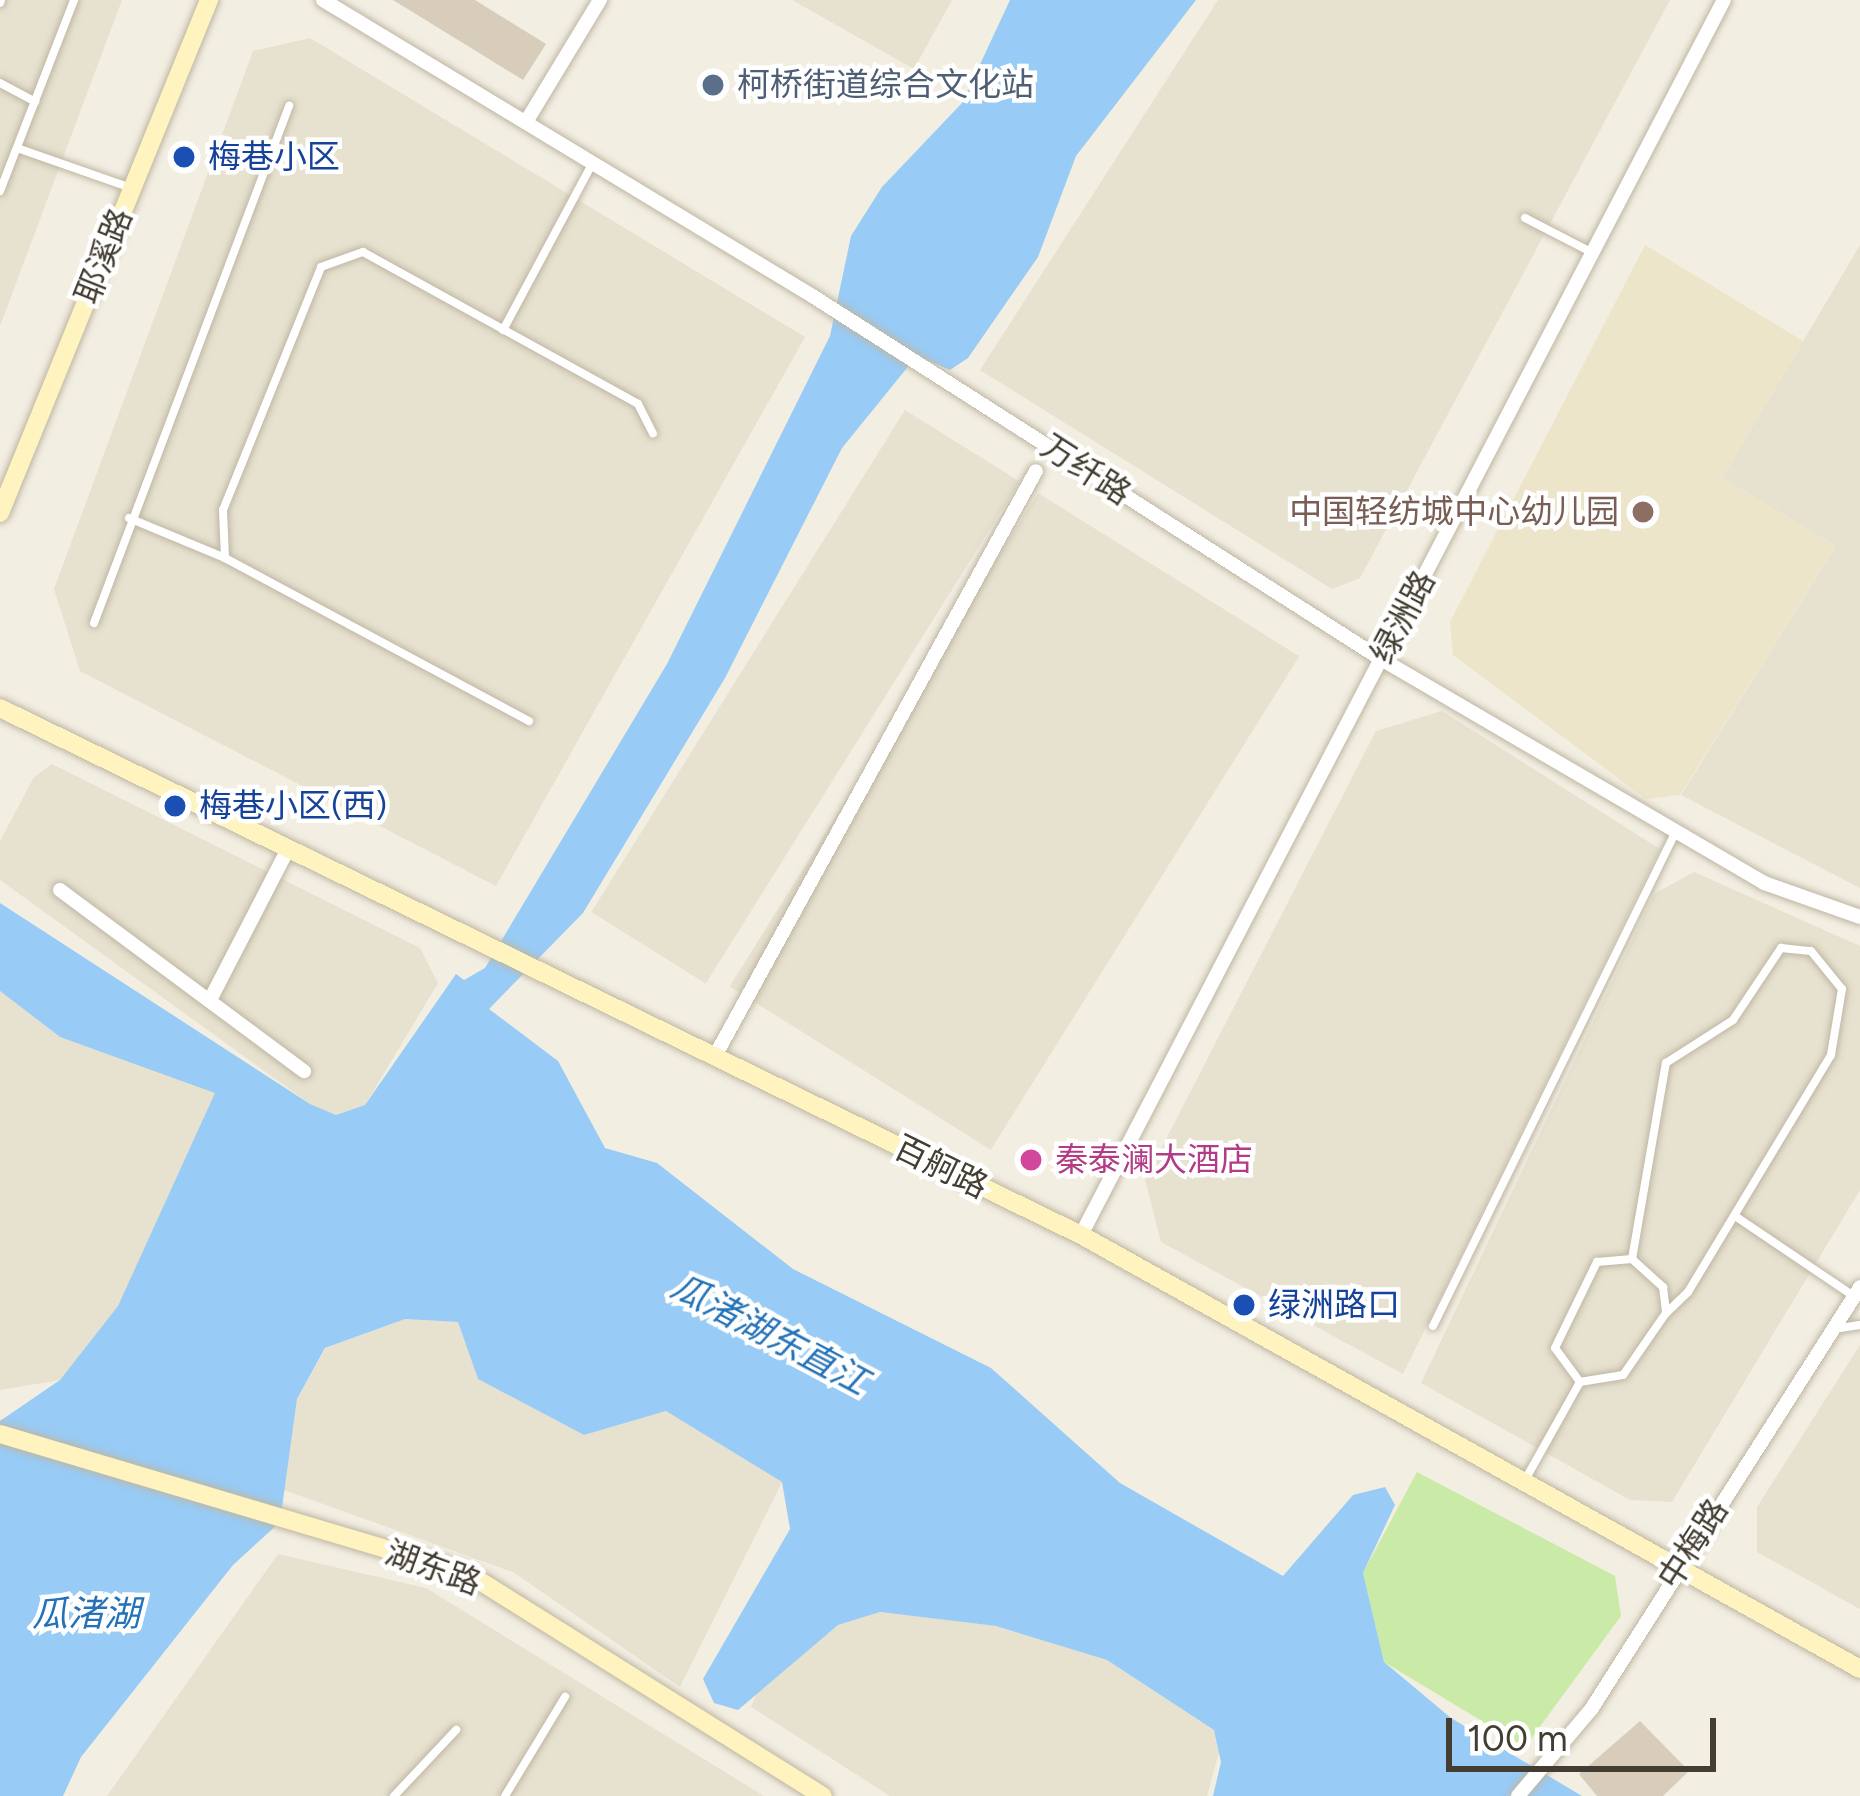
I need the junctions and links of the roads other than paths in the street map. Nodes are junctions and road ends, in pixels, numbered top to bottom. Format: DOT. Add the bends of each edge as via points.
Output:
graph roads {
  1 [pos="74,0"];
  2 [pos="209,0"];
  3 [pos="323,0"];
  4 [pos="600,0"];
  5 [pos="1724,0"];
  6 [pos="0,83"];
  7 [pos="34,102"];
  8 [pos="289,106"];
  9 [pos="526,122"];
  10 [pos="16,148"];
  11 [pos="593,163"];
  12 [pos="3,175"];
  13 [pos="132,189"];
  14 [pos="0,191"];
  15 [pos="1525,218"];
  16 [pos="1593,253"];
  17 [pos="503,330"];
  18 [pos="653,433"];
  19 [pos="1036,471"];
  20 [pos="0,513"];
  21 [pos="129,518"];
  22 [pos="225,558"];
  23 [pos="94,623"];
  24 [pos="1381,659"];
  25 [pos="0,708"];
  26 [pos="529,721"];
  27 [pos="1676,831"];
  28 [pos="288,849"];
  29 [pos="59,890"];
  30 [pos="1860,917"];
  31 [pos="210,1000"];
  32 [pos="715,1056"];
  33 [pos="304,1071"];
  34 [pos="1735,1216"];
  35 [pos="1081,1235"];
  36 [pos="1632,1259"];
  37 [pos="1857,1291"];
  38 [pos="1666,1313"];
  39 [pos="1433,1325"];
  40 [pos="1860,1325"];
  41 [pos="1832,1329"];
  42 [pos="1580,1382"];
  43 [pos="0,1435"];
  44 [pos="1524,1481"];
  45 [pos="1677,1567"];
  46 [pos="1860,1669"];
  47 [pos="565,1697"];
  48 [pos="456,1730"];
  49 [pos="394,1796"];
  50 [pos="505,1796"];
  51 [pos="823,1796"];
  52 [pos="1517,1796"];
  1 -- 7 [label="lane"];
  2 -- 13 [label="street, 耶溪路"];
  3 -- 9 [label="street, 万纤路"];
  4 -- 9 [label="street"];
  5 -- 16 [label="street, 绿洲路"];
  6 -- 7 [label="lane"];
  7 -- 10 [label="lane"];
  8 -- 21 [label="lane"];
  9 -- 11 [label="street, 万纤路"];
  10 -- 12 [label="lane"];
  10 -- 13 [label="lane"];
  11 -- 17 [label="lane"];
  11 -- 24 [label="street, 万纤路"];
  12 -- 14 [label="lane"];
  13 -- 20 [label="street, 耶溪路"];
  15 -- 16 [label="lane"];
  16 -- 24 [label="street, 绿洲路"];
  17 -- 18 [label="lane" via="638,404"];
  17 -- 22 [label="lane" via="363,252 321,267 223,510"];
  19 -- 32 [label="street"];
  21 -- 22 [label="lane"];
  21 -- 23 [label="lane"];
  22 -- 26 [label="lane"];
  24 -- 27 [label="street, 万纤路"];
  24 -- 35 [label="street, 绿洲路"];
  25 -- 28 [label="street, 百舸路"];
  27 -- 30 [label="street, 万纤路" via="1764,883"];
  27 -- 39 [label="lane"];
  28 -- 31 [label="street"];
  28 -- 32 [label="street, 百舸路"];
  29 -- 31 [label="street"];
  31 -- 33 [label="street"];
  32 -- 35 [label="street, 百舸路"];
  34 -- 36 [label="lane" via="1831,1055 1842,988 1811,951 1780,948 1733,1020 1666,1063"];
  34 -- 37 [label="lane"];
  34 -- 38 [label="lane"];
  35 -- 44 [label="street, 百舸路"];
  36 -- 38 [label="lane" via="1664,1287"];
  36 -- 42 [label="lane" via="1597,1262 1556,1348"];
  37 -- 41 [label="street, 中梅路"];
  38 -- 42 [label="lane" via="1623,1375"];
  40 -- 41 [label="lane"];
  41 -- 45 [label="street, 中梅路"];
  42 -- 44 [label="lane"];
  43 -- 51 [label="street, 湖东路" via="466,1574"];
  44 -- 45 [label="street, 百舸路"];
  45 -- 46 [label="street, 百舸路"];
  45 -- 52 [label="street, 中梅路" via="1592,1708"];
  47 -- 50 [label="lane"];
  48 -- 49 [label="lane"];
}
